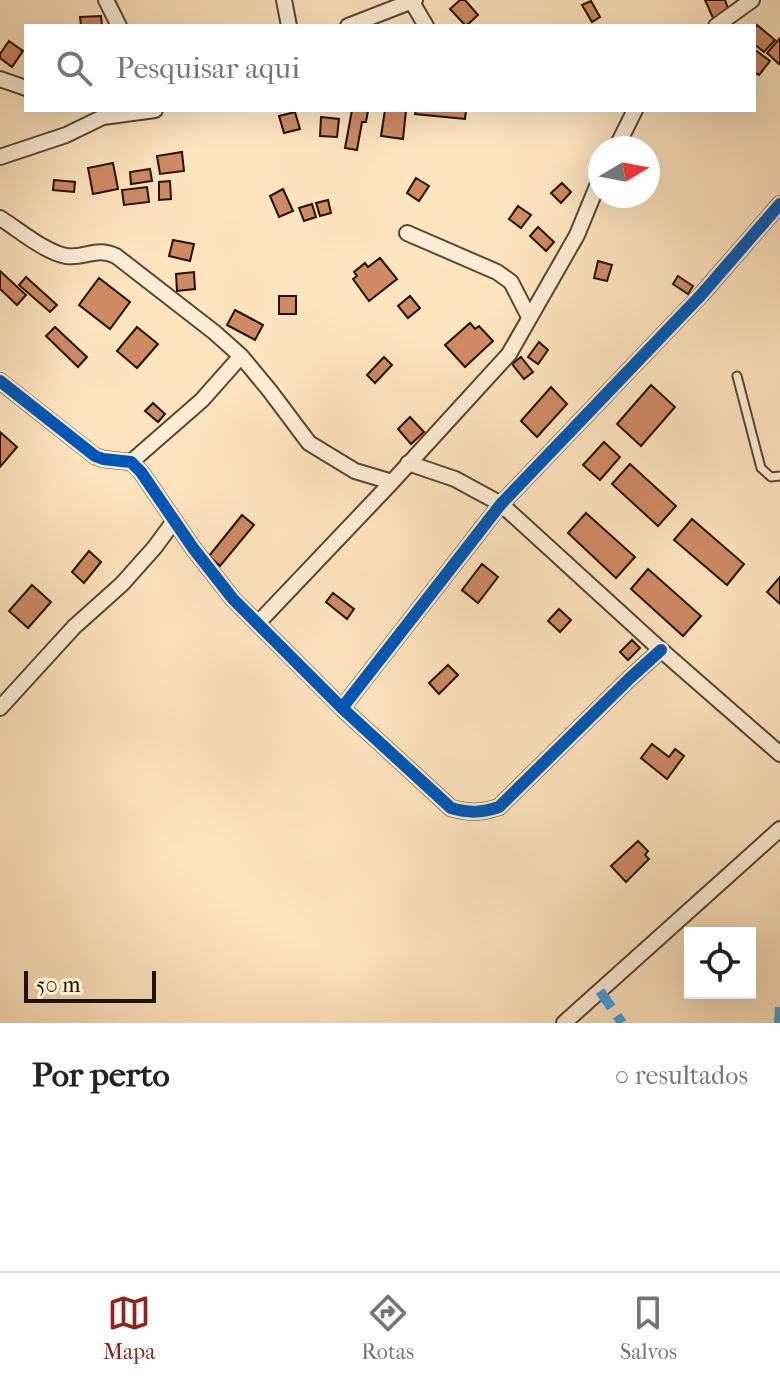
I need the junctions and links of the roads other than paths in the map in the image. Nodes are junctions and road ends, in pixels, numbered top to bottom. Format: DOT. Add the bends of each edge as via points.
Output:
graph roads {
  1 [pos="106,0"];
  2 [pos="284,0"];
  3 [pos="752,0"];
  4 [pos="413,1"];
  5 [pos="118,24"];
  6 [pos="289,24"];
  7 [pos="353,24"];
  8 [pos="425,24"];
  9 [pos="719,24"];
  10 [pos="0,79"];
  11 [pos="24,87"];
  12 [pos="91,112"];
  13 [pos="140,112"];
  14 [pos="634,112"];
  15 [pos="103,117"];
  16 [pos="622,136"];
  17 [pos="0,157"];
  18 [pos="780,204"];
  19 [pos="588,208"];
  20 [pos="0,218"];
  21 [pos="407,233"];
  22 [pos="529,317"];
  23 [pos="241,356"];
  24 [pos="737,376"];
  25 [pos="0,381"];
  26 [pos="131,462"];
  27 [pos="408,463"];
  28 [pos="780,476"];
  29 [pos="392,482"];
  30 [pos="501,504"];
  31 [pos="174,521"];
  32 [pos="258,623"];
  33 [pos="661,650"];
  34 [pos="0,708"];
  35 [pos="342,708"];
  36 [pos="780,754"];
  37 [pos="780,829"];
  38 [pos="564,1023"];
  1 -- 5 [label="street"];
  2 -- 6 [label="street"];
  3 -- 9 [label="street"];
  4 -- 7 [label="street"];
  4 -- 8 [label="street"];
  10 -- 11 [label="street"];
  12 -- 15 [label="street"];
  13 -- 15 [label="street"];
  14 -- 16 [label="street"];
  15 -- 17 [label="street"];
  18 -- 30 [label="street" via="701,295"];
  19 -- 22 [label="street"];
  20 -- 23 [label="street" via="64,255 103,251 116,256"];
  21 -- 22 [label="street" via="497,272 511,282"];
  22 -- 27 [label="street" via="504,360"];
  23 -- 26 [label="street" via="202,400"];
  23 -- 29 [label="street" via="309,443 355,471"];
  24 -- 28 [label="lane" via="761,468 771,477"];
  25 -- 26 [label="street" via="95,456"];
  26 -- 31 [label="street"];
  27 -- 29 [label="street"];
  27 -- 30 [label="street" via="455,479"];
  29 -- 32 [label="street"];
  30 -- 33 [label="street"];
  30 -- 35 [label="street"];
  31 -- 32 [label="street" via="233,599"];
  31 -- 34 [label="street" via="122,584 74,627"];
  32 -- 35 [label="street"];
  33 -- 35 [label="street" via="499,807 483,812 451,808"];
  33 -- 36 [label="street"];
  37 -- 38 [label="street"];
}
